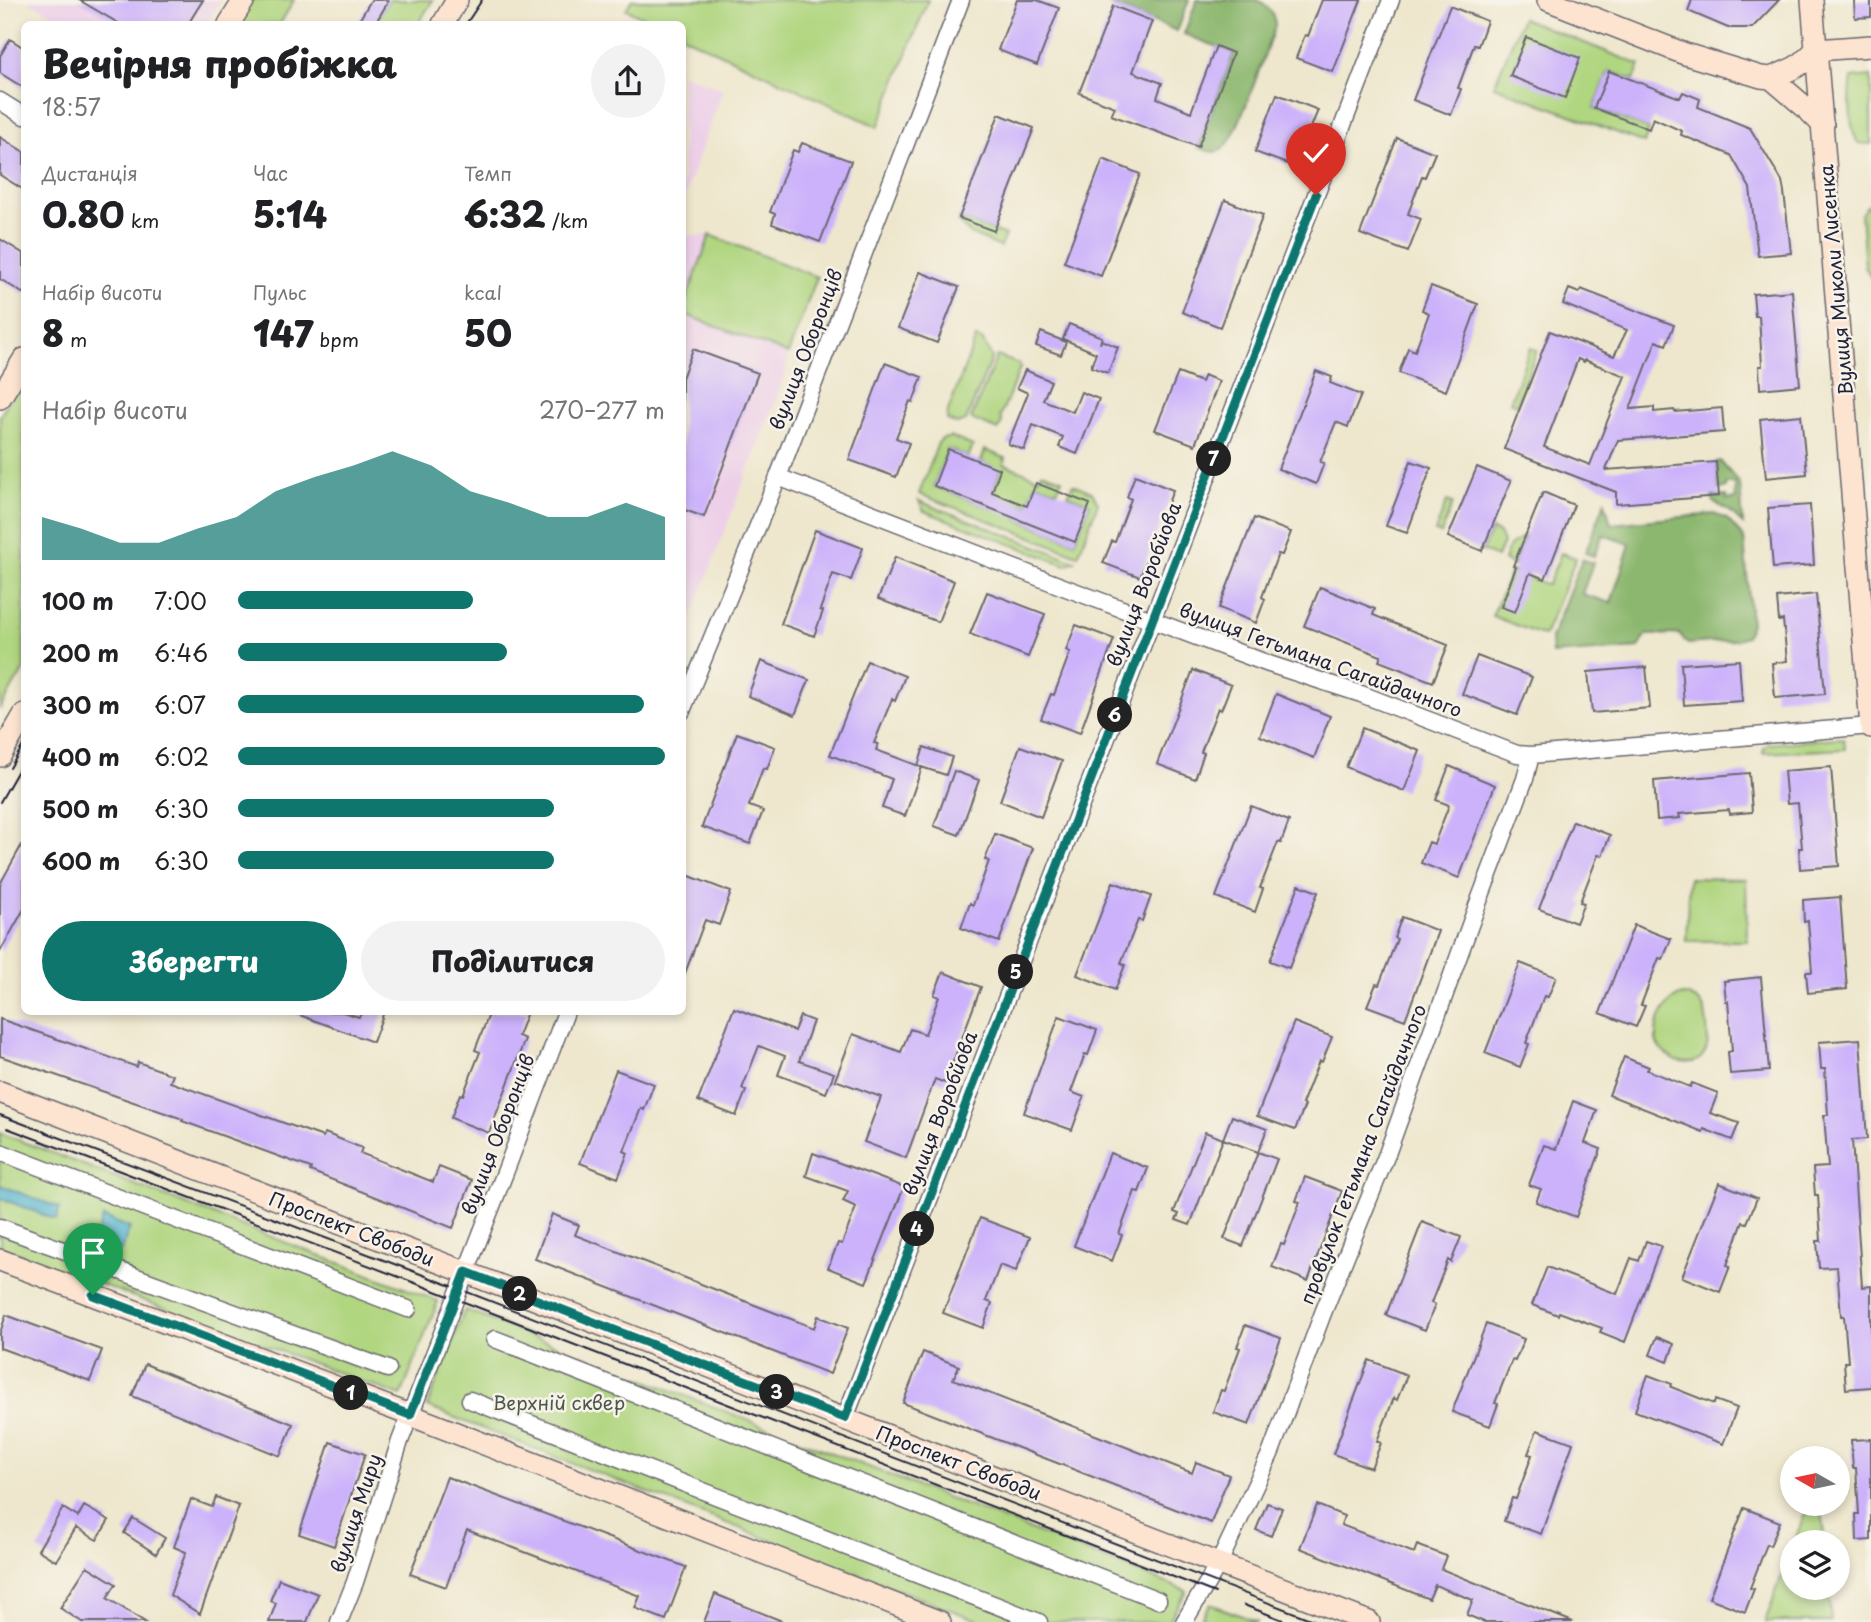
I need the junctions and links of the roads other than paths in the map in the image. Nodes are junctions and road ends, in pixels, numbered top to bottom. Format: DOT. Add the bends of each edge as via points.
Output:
graph roads {
  1 [pos="244,0"];
  2 [pos="457,0"];
  3 [pos="961,0"];
  4 [pos="1391,0"];
  5 [pos="1548,0"];
  6 [pos="1812,0"];
  7 [pos="231,21"];
  8 [pos="445,21"];
  9 [pos="1871,46"];
  10 [pos="1816,50"];
  11 [pos="1771,78"];
  12 [pos="0,101"];
  13 [pos="21,114"];
  14 [pos="1822,125"];
  15 [pos="21,364"];
  16 [pos="0,398"];
  17 [pos="778,477"];
  18 [pos="1152,619"];
  19 [pos="686,701"];
  20 [pos="21,720"];
  21 [pos="1871,727"];
  22 [pos="1531,755"];
  23 [pos="0,756"];
  24 [pos="565,1015"];
  25 [pos="0,1092"];
  26 [pos="0,1152"];
  27 [pos="0,1227"];
  28 [pos="0,1260"];
  29 [pos="466,1272"];
  30 [pos="408,1309"];
  31 [pos="495,1339"];
  32 [pos="388,1369"];
  33 [pos="470,1400"];
  34 [pos="410,1415"];
  35 [pos="845,1418"];
  36 [pos="1219,1563"];
  37 [pos="1158,1600"];
  38 [pos="339,1622"];
  39 [pos="940,1622"];
  40 [pos="1038,1622"];
  41 [pos="1184,1622"];
  42 [pos="1370,1622"];
  1 -- 7 [label="main road"];
  2 -- 8 [label="main road"];
  3 -- 17 [label="street, вулиця Оборонців"];
  4 -- 18 [label="street, вулиця Воробйова"];
  5 -- 11 [label="main road" via="1685,54"];
  6 -- 10 [label="main road, Вулиця Миколи Лисенка"];
  9 -- 10 [label="main road"];
  10 -- 11 [label="main road" via="1802,63"];
  10 -- 14 [label="main road, Вулиця Миколи Лисенка"];
  11 -- 14 [label="main road"];
  12 -- 13 [label="street"];
  14 -- 21 [label="main road, Вулиця Миколи Лисенка"];
  15 -- 16 [label="main road"];
  17 -- 18 [label="street, вулиця Гетьмана Сагайдачного"];
  17 -- 19 [label="street, вулиця Оборонців"];
  18 -- 22 [label="street, вулиця Гетьмана Сагайдачного" via="1500,748"];
  18 -- 35 [label="street, вулиця Воробйова"];
  20 -- 23 [label="main road"];
  21 -- 22 [label="street, вулиця Гетьмана Сагайдачного"];
  22 -- 36 [label="street, провулок Гетьмана Сагайдачного" via="1387,1154 1271,1452"];
  24 -- 29 [label="street, вулиця Оборонців"];
  25 -- 29 [label="main road, Проспект Свободи"];
  26 -- 30 [label="street"];
  27 -- 32 [label="street"];
  28 -- 34 [label="main road"];
  29 -- 34 [label="street, вулиця Оборонців"];
  29 -- 35 [label="main road, Проспект Свободи"];
  31 -- 37 [label="street"];
  33 -- 40 [label="street"];
  34 -- 38 [label="street, вулиця Миру"];
  34 -- 39 [label="main road"];
  35 -- 36 [label="main road, Проспект Свободи"];
  36 -- 41 [label="street, провулок Гетьмана Сагайдачного"];
  36 -- 42 [label="main road, Проспект Свободи"];
}
